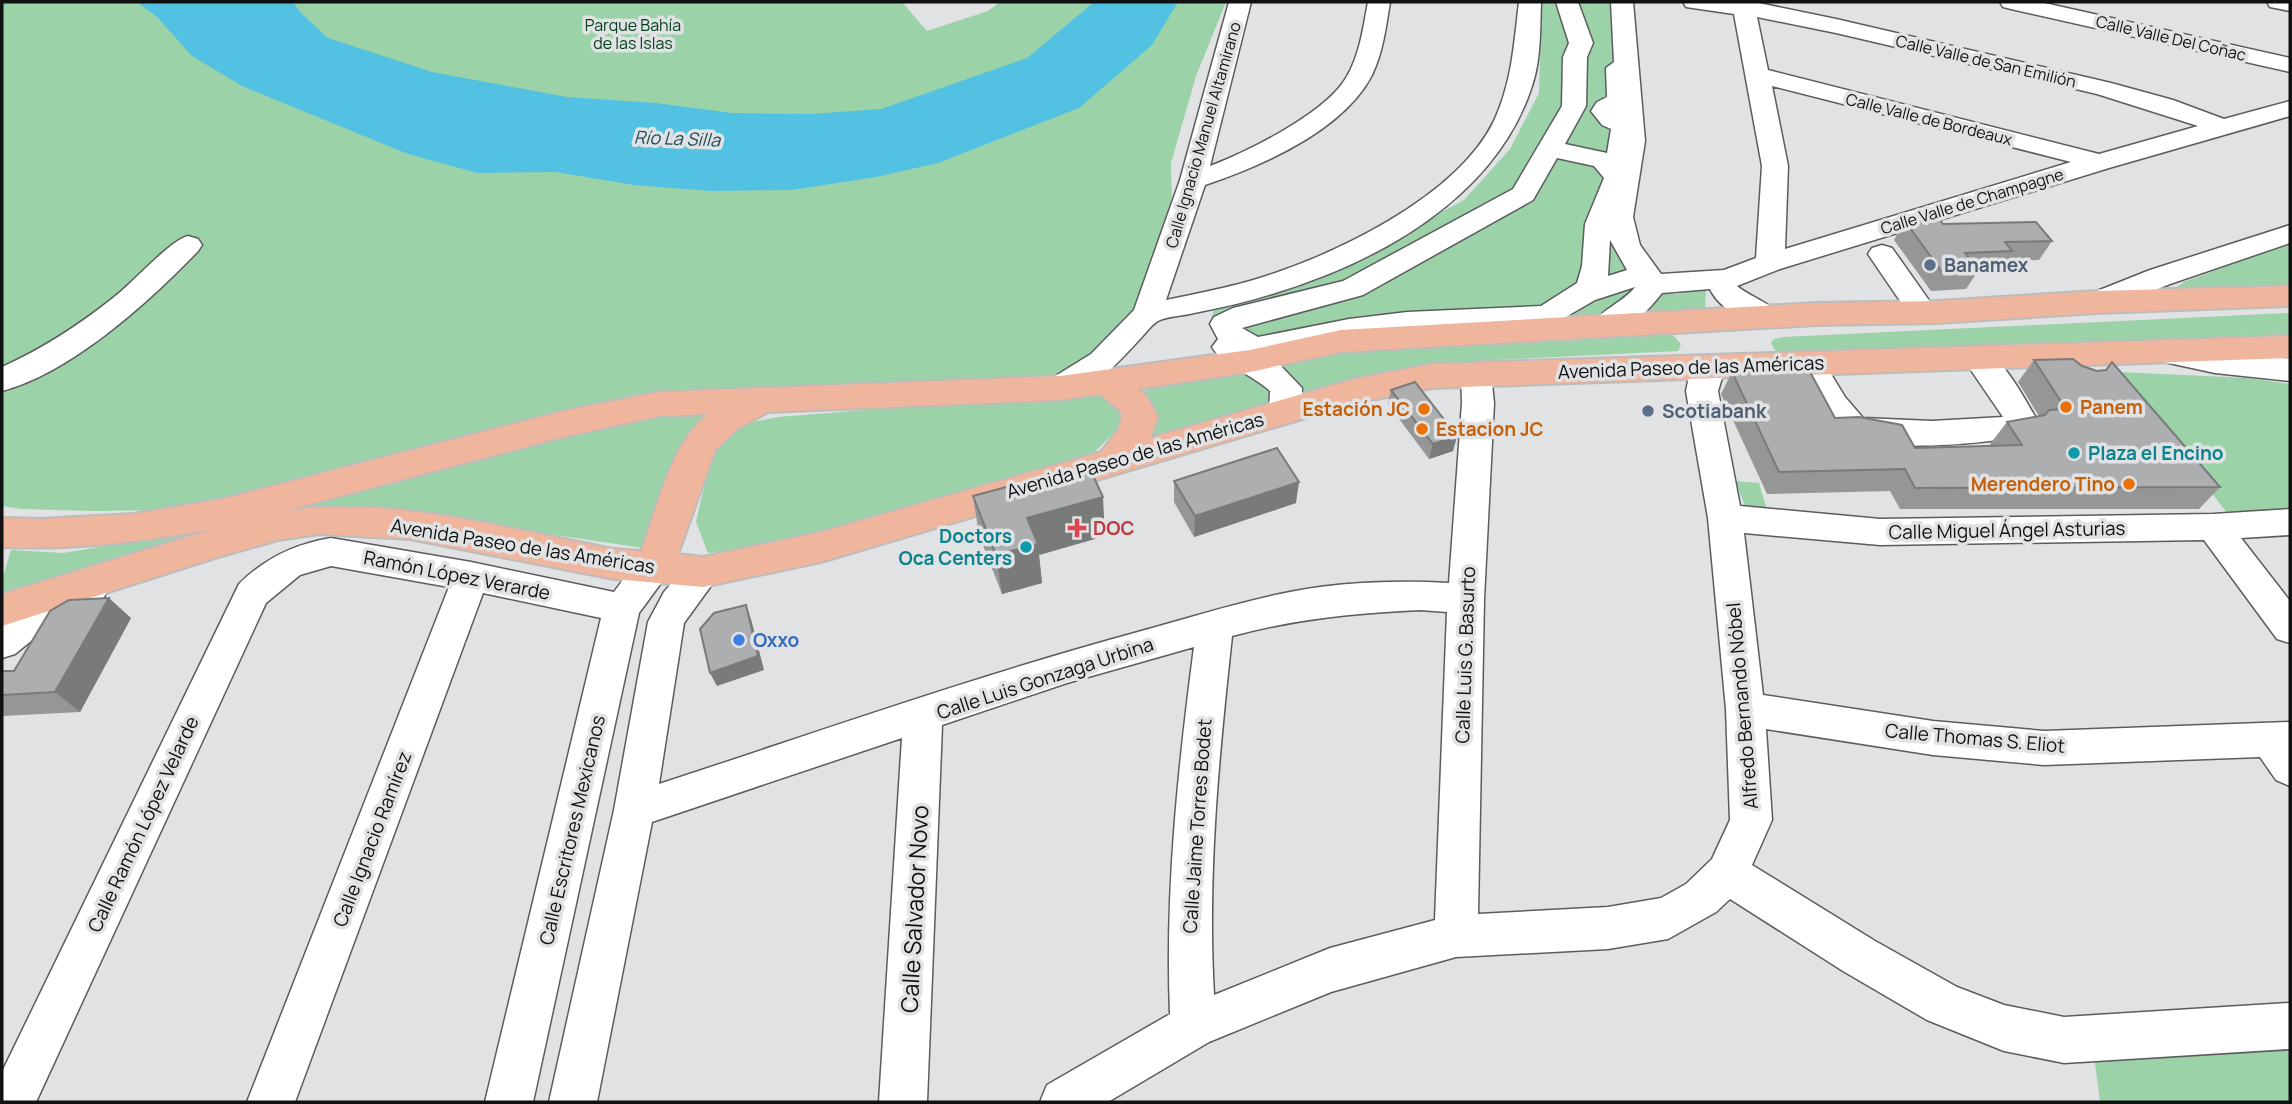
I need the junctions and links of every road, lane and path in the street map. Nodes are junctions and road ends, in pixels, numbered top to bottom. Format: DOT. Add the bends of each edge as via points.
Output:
graph roads {
  1 [pos="1240,2"];
  2 [pos="1379,2"];
  3 [pos="1530,2"];
  4 [pos="1567,2"];
  5 [pos="1601,2"];
  6 [pos="1622,2"];
  7 [pos="1694,2"];
  8 [pos="2011,2"];
  9 [pos="2278,2"];
  10 [pos="1744,4"];
  11 [pos="2290,4"];
  12 [pos="2290,65"];
  13 [pos="1758,75"];
  14 [pos="2290,108"];
  15 [pos="2224,128"];
  16 [pos="1550,149"];
  17 [pos="1603,160"];
  18 [pos="2100,162"];
  19 [pos="1193,180"];
  20 [pos="2290,234"];
  21 [pos="188,245"];
  22 [pos="1882,254"];
  23 [pos="1770,263"];
  24 [pos="1165,268"];
  25 [pos="1649,279"];
  26 [pos="1585,293"];
  27 [pos="2290,296"];
  28 [pos="1722,297"];
  29 [pos="2097,302"];
  30 [pos="1213,307"];
  31 [pos="1923,313"];
  32 [pos="1147,314"];
  33 [pos="1816,314"];
  34 [pos="1608,324"];
  35 [pos="2290,347"];
  36 [pos="2166,353"];
  37 [pos="2056,355"];
  38 [pos="1977,357"];
  39 [pos="1250,361"];
  40 [pos="1809,363"];
  41 [pos="1710,368"];
  42 [pos="2290,370"];
  43 [pos="1561,371"];
  44 [pos="1476,374"];
  45 [pos="2,380"];
  46 [pos="2077,381"];
  47 [pos="1109,383"];
  48 [pos="1060,388"];
  49 [pos="763,400"];
  50 [pos="1285,411"];
  51 [pos="1114,461"];
  52 [pos="1725,518"];
  53 [pos="2290,522"];
  54 [pos="2213,527"];
  55 [pos="2,532"];
  56 [pos="293,563"];
  57 [pos="654,568"];
  58 [pos="703,572"];
  59 [pos="471,576"];
  60 [pos="109,577"];
  61 [pos="1466,599"];
  62 [pos="622,608"];
  63 [pos="2,610"];
  64 [pos="1214,625"];
  65 [pos="2290,628"];
  66 [pos="2,643"];
  67 [pos="1745,709"];
  68 [pos="923,717"];
  69 [pos="2283,749"];
  70 [pos="634,810"];
  71 [pos="1727,873"];
  72 [pos="1456,936"];
  73 [pos="1193,1026"];
  74 [pos="2290,1026"];
  75 [pos="12,1102"];
  76 [pos="271,1102"];
  77 [pos="509,1102"];
  78 [pos="573,1102"];
  79 [pos="903,1102"];
  80 [pos="1064,1102"];
  1 -- 19 [label="street, Calle Ignacio Manuel Altamirano"];
  2 -- 19 [label="street" via="1370,51 1353,87 1295,136 1233,167"];
  3 -- 30 [label="street" via="1521,86 1508,118 1489,148 1443,197 1351,252"];
  4 -- 16 [label="street" via="1581,43 1575,57 1574,106"];
  5 -- 17 [label="street" via="1615,27 1620,102 1604,111 1623,126 1621,150"];
  6 -- 25 [label="street" via="1632,141 1620,229 1630,256"];
  7 -- 10 [label="street, Calle Valle de San Emilión"];
  8 -- 12 [label="street, Calle Valle Del Coñac"];
  9 -- 11 [label="street"];
  10 -- 13 [label="street"];
  10 -- 15 [label="street, Calle Valle de San Emilión" via="2149,100"];
  13 -- 18 [label="street, Calle Valle de Bordeaux"];
  13 -- 23 [label="street" via="1776,184"];
  14 -- 15 [label="street, Calle Valle de Champagne"];
  15 -- 18 [label="street, Calle Valle de Champagne"];
  16 -- 17 [label="street"];
  16 -- 30 [label="street" via="1523,194 1353,288 1298,304"];
  17 -- 26 [label="street" via="1617,178 1598,226 1598,267"];
  18 -- 23 [label="street, Calle Valle de Champagne"];
  19 -- 24 [label="street, Calle Ignacio Manuel Altamirano"];
  20 -- 29 [label="street"];
  21 -- 45 [label="street" via="159,276 106,317 36,364"];
  22 -- 31 [label="street"];
  23 -- 28 [label="street, Calle Valle de Champagne"];
  24 -- 30 [label="street, Calle Ignacio Manuel Altamirano"];
  24 -- 32 [label="street, Calle Ignacio Manuel Altamirano"];
  25 -- 26 [label="street, Calle Valle de Champagne"];
  25 -- 28 [label="street, Calle Valle de Champagne"];
  25 -- 34 [label="street" via="1637,305"];
  26 -- 30 [label="street, Calle Valle de Champagne" via="1548,315 1407,322 1255,348 1237,340"];
  27 -- 29 [label="main road"];
  28 -- 33 [label="main road" via="1766,317"];
  28 -- 34 [label="main road"];
  28 -- 43 [label="main road" via="1706,339 1688,352 1612,359"];
  29 -- 31 [label="main road"];
  30 -- 32 [label="street"];
  30 -- 39 [label="street, Calle Ignacio Manuel Altamirano" via="1205,325"];
  31 -- 33 [label="main road"];
  32 -- 48 [label="street, Calle Ignacio Manuel Altamirano" via="1102,361"];
  33 -- 41 [label="main road" via="1797,329 1737,349"];
  34 -- 39 [label="main road" via="1341,341"];
  35 -- 36 [label="main road, Avenida Paseo de las Américas"];
  36 -- 37 [label="main road, Avenida Paseo de las Américas"];
  36 -- 42 [label="street"];
  37 -- 38 [label="main road, Avenida Paseo de las Américas"];
  37 -- 46 [label="street"];
  38 -- 40 [label="main road, Avenida Paseo de las Américas"];
  38 -- 40 [label="street" via="2007,395 2021,420 2016,426 1863,431 1850,425"];
  39 -- 47 [label="main road"];
  39 -- 50 [label="street, Calle Ignacio Manuel Altamirano" via="1286,388"];
  40 -- 41 [label="main road, Avenida Paseo de las Américas"];
  41 -- 43 [label="main road, Avenida Paseo de las Américas"];
  41 -- 52 [label="street, Alfredo Bernando Nóbel" via="1702,391"];
  43 -- 44 [label="main road, Avenida Paseo de las Américas"];
  44 -- 50 [label="main road, Avenida Paseo de las Américas" via="1393,382"];
  44 -- 61 [label="street, Calle Luis G. Basurto"];
  47 -- 48 [label="main road"];
  47 -- 51 [label="main road" via="1134,404 1140,417"];
  48 -- 49 [label="main road"];
  49 -- 55 [label="main road" via="659,404 163,524 104,531"];
  49 -- 57 [label="main road" via="720,422 698,446"];
  50 -- 51 [label="main road, Avenida Paseo de las Américas"];
  51 -- 58 [label="main road, Avenida Paseo de las Américas" via="821,547"];
  52 -- 54 [label="street, Calle Miguel Ángel Asturias" via="1880,531"];
  52 -- 67 [label="street, Alfredo Bernando Nóbel"];
  53 -- 54 [label="street, Calle Miguel Ángel Asturias"];
  54 -- 65 [label="street"];
  56 -- 59 [label="street, Ramón López Verarde" via="332,552"];
  56 -- 75 [label="street, Calle Ramón López Velarde" via="265,579 252,594"];
  57 -- 58 [label="main road, Avenida Paseo de las Américas"];
  57 -- 60 [label="main road, Avenida Paseo de las Américas" via="410,525 319,520 215,542"];
  57 -- 62 [label="street, Calle Escritores Mexicanos"];
  58 -- 70 [label="street" via="666,622"];
  59 -- 62 [label="street, Ramón López Verarde"];
  59 -- 76 [label="street, Calle Ignacio Ramírez"];
  60 -- 63 [label="main road, Avenida Paseo de las Américas"];
  60 -- 66 [label="street" via="24,625"];
  61 -- 64 [label="street, Calle Luis Gonzaga Urbina" via="1347,599 1281,608"];
  61 -- 72 [label="street, Calle Luis G. Basurto"];
  62 -- 77 [label="street, Calle Escritores Mexicanos"];
  64 -- 68 [label="street, Calle Luis Gonzaga Urbina" via="1067,667"];
  64 -- 73 [label="street, Calle Jaime Torres Bodet" via="1199,768 1189,958"];
  67 -- 69 [label="street, Calle Thomas S. Eliot" via="1933,738 2044,748"];
  67 -- 71 [label="street, Alfredo Bernando Nóbel" via="1751,820"];
  68 -- 70 [label="street, Calle Luis Gonzaga Urbina"];
  68 -- 79 [label="street, Calle Salvador Novo"];
  70 -- 78 [label="street"];
  71 -- 72 [label="street, Alfredo Bernando Nóbel" via="1701,898 1668,918 1608,928"];
  71 -- 74 [label="street" via="1943,1004 2004,1028 2064,1040"];
  72 -- 73 [label="street, Alfredo Bernando Nóbel" via="1330,970"];
  73 -- 80 [label="street, Alfredo Bernando Nóbel"];
}
